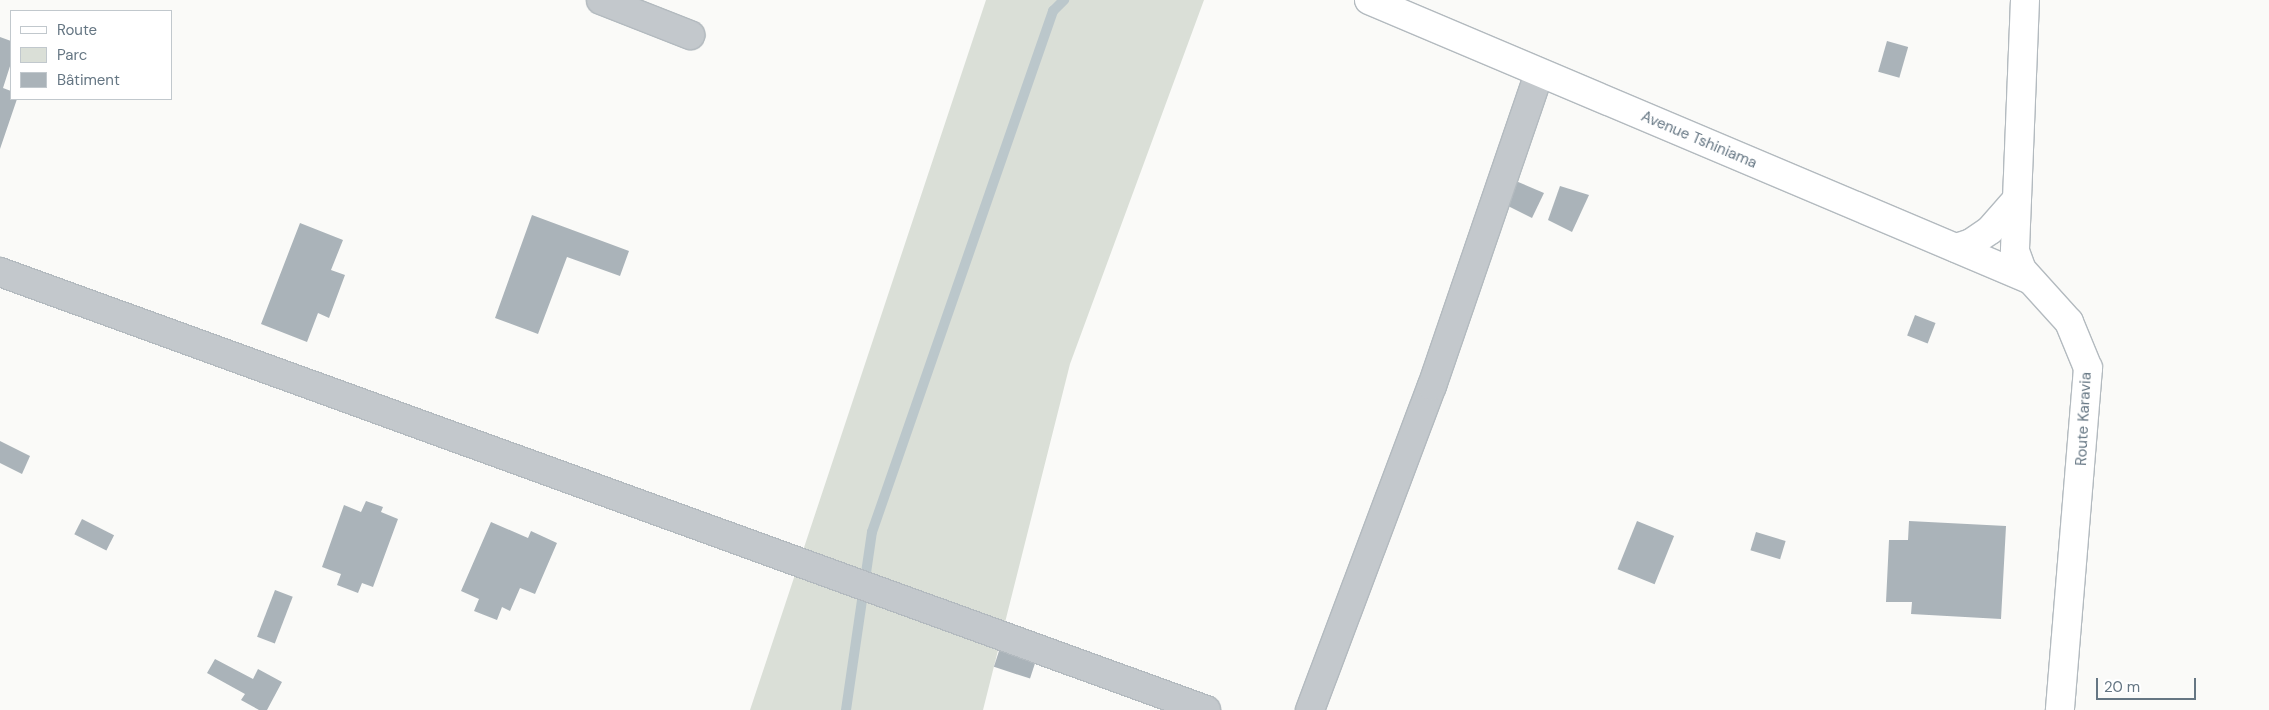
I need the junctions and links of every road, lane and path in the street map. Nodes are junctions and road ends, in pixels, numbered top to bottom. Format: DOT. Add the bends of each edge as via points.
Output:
graph roads {
  1 [pos="602,0"];
  2 [pos="1369,0"];
  3 [pos="2025,0"];
  4 [pos="690,35"];
  5 [pos="1539,73"];
  6 [pos="2017,199"];
  7 [pos="1956,248"];
  8 [pos="0,272"];
  9 [pos="2030,279"];
  10 [pos="1206,710"];
  11 [pos="1310,710"];
  12 [pos="2060,710"];
  1 -- 4 [label="street"];
  2 -- 5 [label="street, Avenue Tshiniama"];
  3 -- 6 [label="street, Route Karavia"];
  5 -- 7 [label="street, Avenue Tshiniama"];
  5 -- 11 [label="street" via="1432,386"];
  6 -- 7 [label="street" via="1990,230 1971,243"];
  6 -- 9 [label="street, Route Karavia" via="2015,251"];
  7 -- 9 [label="street, Avenue Tshiniama"];
  8 -- 10 [label="street"];
  9 -- 12 [label="street, Route Karavia" via="2069,322 2088,368"];
}
